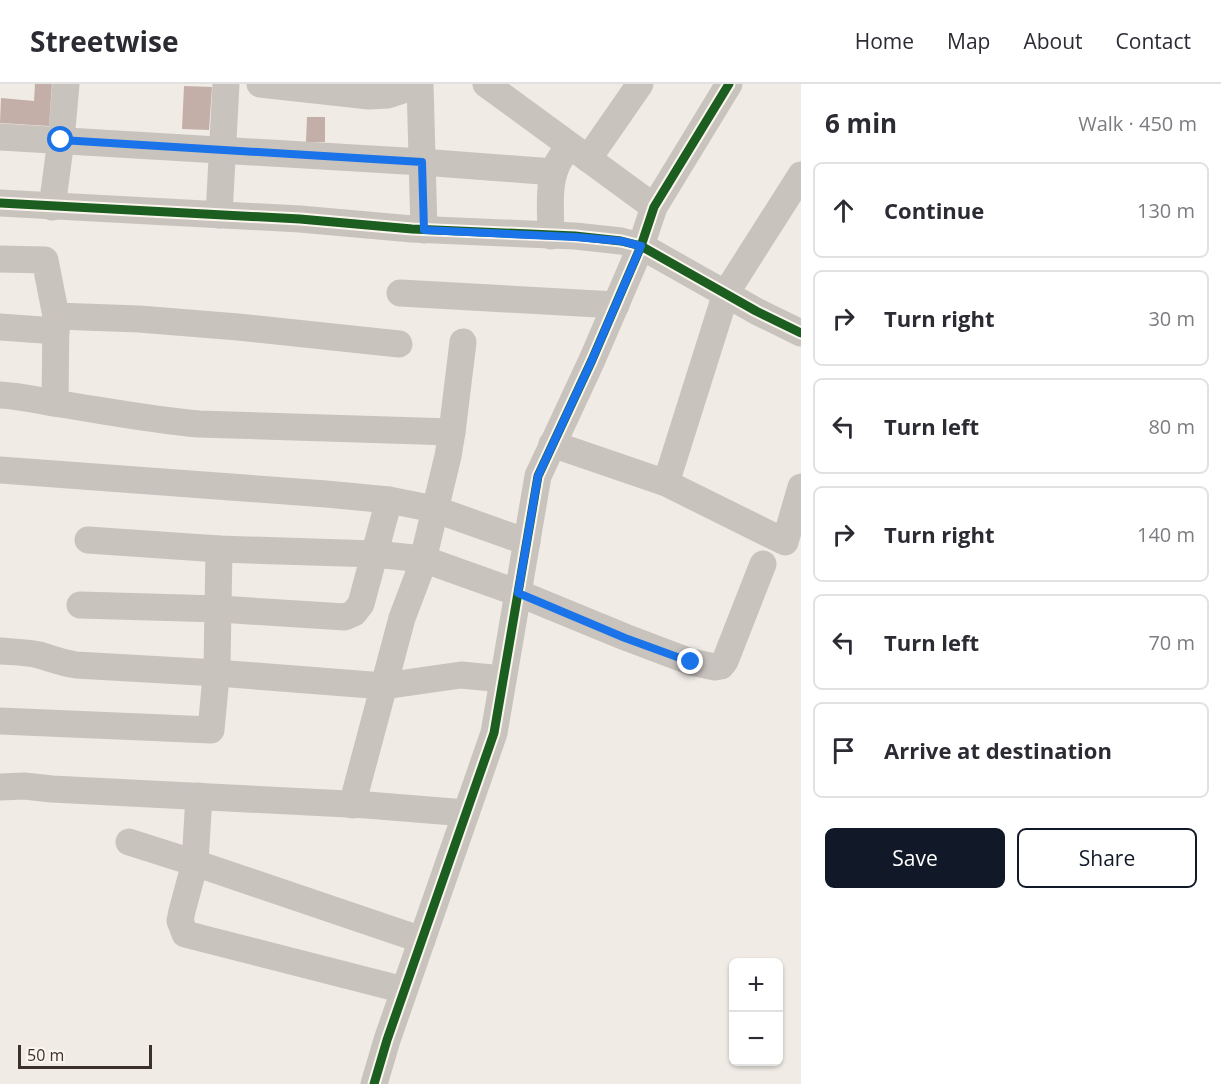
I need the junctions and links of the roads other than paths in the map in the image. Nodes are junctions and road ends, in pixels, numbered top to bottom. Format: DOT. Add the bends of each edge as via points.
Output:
graph roads {
  1 [pos="66,84"];
  2 [pos="226,84"];
  3 [pos="260,84"];
  4 [pos="413,84"];
  5 [pos="420,84"];
  6 [pos="486,84"];
  7 [pos="640,84"];
  8 [pos="729,84"];
  9 [pos="301,86"];
  10 [pos="0,137"];
  11 [pos="61,140"];
  12 [pos="222,150"];
  13 [pos="579,152"];
  14 [pos="422,162"];
  15 [pos="554,172"];
  16 [pos="801,175"];
  17 [pos="0,203"];
  18 [pos="52,207"];
  19 [pos="654,207"];
  20 [pos="219,215"];
  21 [pos="424,230"];
  22 [pos="551,236"];
  23 [pos="641,246"];
  24 [pos="0,259"];
  25 [pos="400,292"];
  26 [pos="726,293"];
  27 [pos="616,305"];
  28 [pos="56,323"];
  29 [pos="0,327"];
  30 [pos="801,333"];
  31 [pos="463,342"];
  32 [pos="399,344"];
  33 [pos="0,395"];
  34 [pos="55,403"];
  35 [pos="452,432"];
  36 [pos="552,444"];
  37 [pos="0,470"];
  38 [pos="666,483"];
  39 [pos="801,487"];
  40 [pos="389,500"];
  41 [pos="434,509"];
  42 [pos="88,540"];
  43 [pos="527,542"];
  44 [pos="219,549"];
  45 [pos="375,554"];
  46 [pos="423,559"];
  47 [pos="763,564"];
  48 [pos="518,593"];
  49 [pos="80,604"];
  50 [pos="219,609"];
  51 [pos="0,651"];
  52 [pos="217,673"];
  53 [pos="503,679"];
  54 [pos="384,686"];
  55 [pos="0,721"];
  56 [pos="0,787"];
  57 [pos="199,796"];
  58 [pos="352,805"];
  59 [pos="466,813"];
  60 [pos="129,842"];
  61 [pos="195,863"];
  62 [pos="422,940"];
  63 [pos="404,990"];
  64 [pos="374,1084"];
  1 -- 11 [label="street"];
  2 -- 12 [label="street"];
  3 -- 9 [label="street"];
  4 -- 9 [label="street" via="388,95 369,96"];
  5 -- 14 [label="street"];
  6 -- 13 [label="street"];
  7 -- 13 [label="street"];
  8 -- 19 [label="street"];
  10 -- 11 [label="street"];
  11 -- 12 [label="street"];
  11 -- 18 [label="street"];
  12 -- 14 [label="street"];
  12 -- 20 [label="street"];
  13 -- 15 [label="street" via="559,160"];
  13 -- 19 [label="street"];
  14 -- 15 [label="street"];
  14 -- 21 [label="street"];
  15 -- 22 [label="street"];
  16 -- 26 [label="street"];
  17 -- 18 [label="street"];
  18 -- 20 [label="street"];
  19 -- 23 [label="street"];
  20 -- 21 [label="street"];
  21 -- 22 [label="street"];
  22 -- 23 [label="street"];
  23 -- 26 [label="street"];
  23 -- 27 [label="street"];
  24 -- 28 [label="street" via="45,260"];
  25 -- 27 [label="street"];
  26 -- 30 [label="street"];
  26 -- 38 [label="street"];
  27 -- 36 [label="street"];
  28 -- 29 [label="street"];
  28 -- 32 [label="street" via="150,320"];
  28 -- 34 [label="street"];
  31 -- 35 [label="street"];
  33 -- 34 [label="street"];
  34 -- 35 [label="street" via="199,424"];
  35 -- 41 [label="street"];
  36 -- 38 [label="street"];
  36 -- 43 [label="street" via="538,476"];
  37 -- 40 [label="street"];
  38 -- 39 [label="street" via="785,542"];
  40 -- 41 [label="street"];
  40 -- 45 [label="street"];
  41 -- 43 [label="street"];
  41 -- 46 [label="street"];
  42 -- 44 [label="street"];
  43 -- 48 [label="street"];
  44 -- 45 [label="street"];
  44 -- 50 [label="street"];
  45 -- 46 [label="street"];
  45 -- 50 [label="street" via="361,604 345,617"];
  46 -- 48 [label="street"];
  46 -- 54 [label="street"];
  47 -- 48 [label="street" via="725,661 715,668 669,654"];
  48 -- 53 [label="street"];
  49 -- 50 [label="street"];
  50 -- 52 [label="street"];
  51 -- 52 [label="street" via="76,665"];
  52 -- 54 [label="street"];
  52 -- 55 [label="street" via="211,730"];
  53 -- 54 [label="street" via="461,675"];
  53 -- 59 [label="street" via="494,733"];
  54 -- 58 [label="street"];
  56 -- 57 [label="street"];
  57 -- 58 [label="street"];
  57 -- 61 [label="street"];
  58 -- 59 [label="street"];
  59 -- 62 [label="street"];
  60 -- 61 [label="street"];
  61 -- 62 [label="street"];
  61 -- 63 [label="street" via="180,921 185,934"];
  62 -- 63 [label="street"];
  63 -- 64 [label="street"];
}
